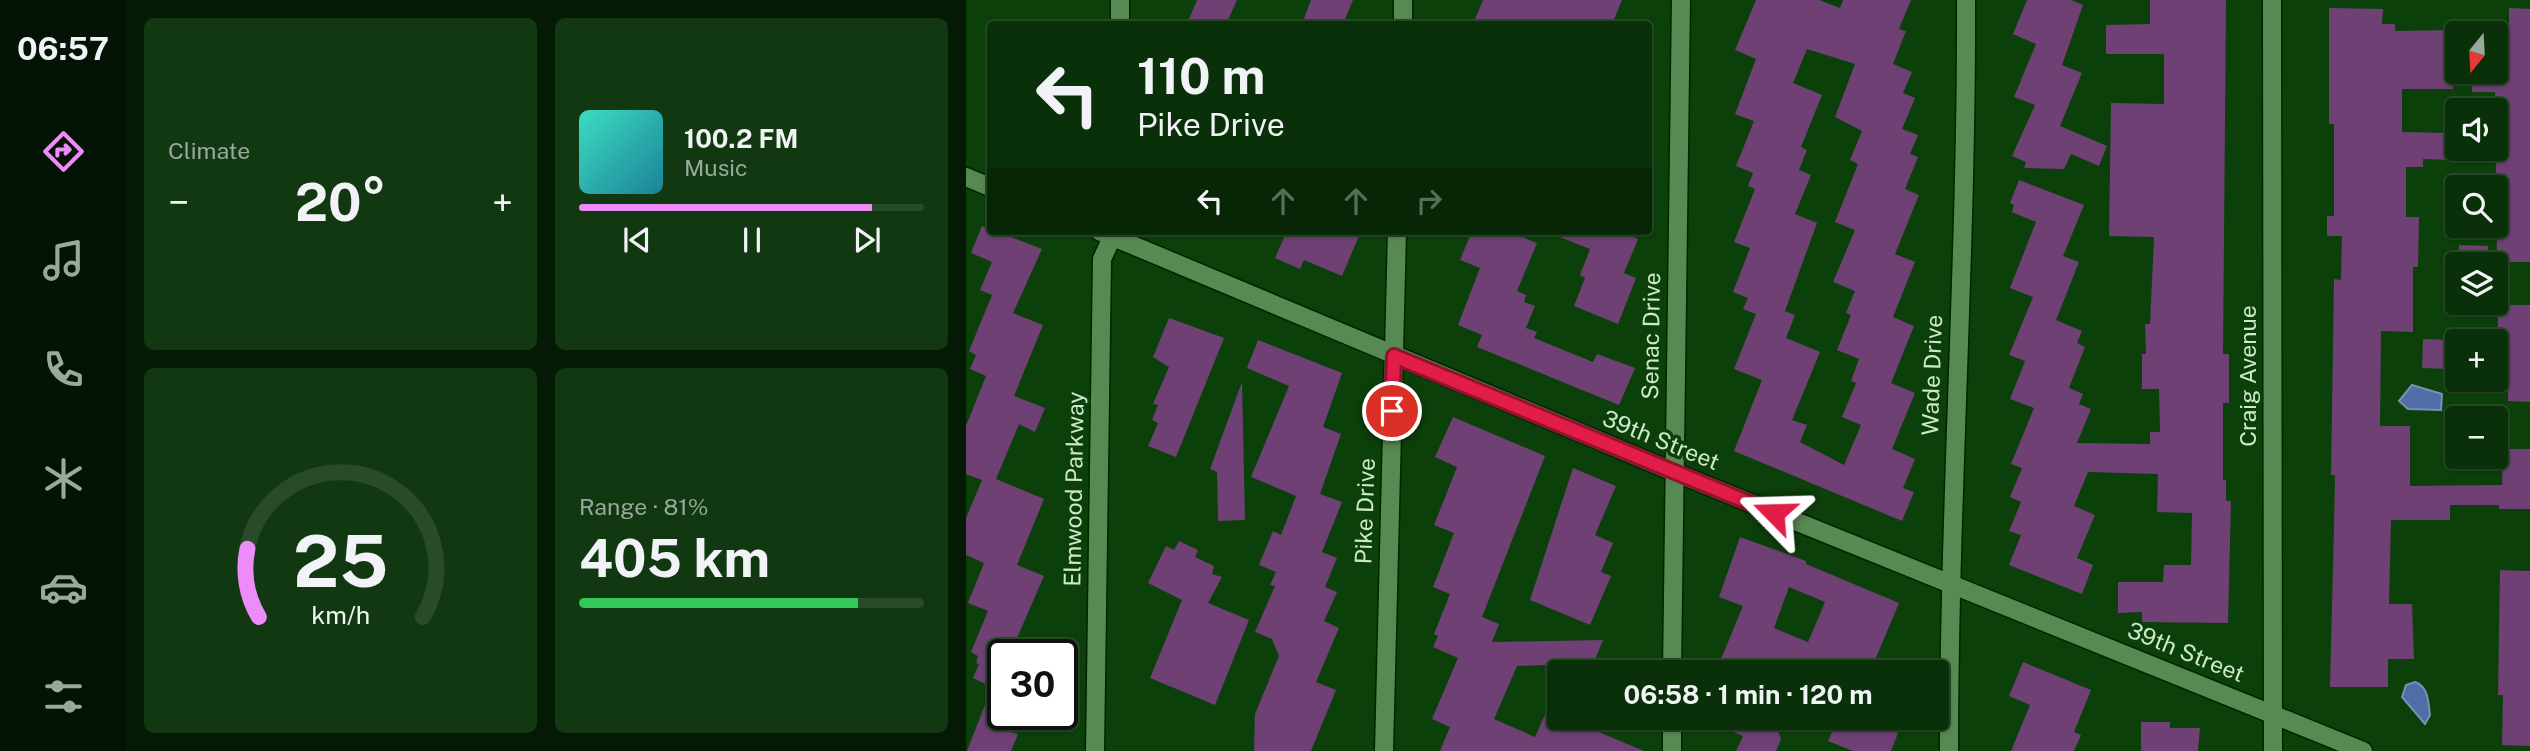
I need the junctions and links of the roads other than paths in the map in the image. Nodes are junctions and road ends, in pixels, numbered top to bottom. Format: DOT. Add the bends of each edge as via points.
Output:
graph roads {
  1 [pos="1119,0"];
  2 [pos="1403,0"];
  3 [pos="1681,0"];
  4 [pos="1966,0"];
  5 [pos="2272,0"];
  6 [pos="1120,21"];
  7 [pos="1403,21"];
  8 [pos="966,177"];
  9 [pos="987,186"];
  10 [pos="1108,235"];
  11 [pos="1114,235"];
  12 [pos="1397,235"];
  13 [pos="1394,356"];
  14 [pos="1674,472"];
  15 [pos="1949,585"];
  16 [pos="1672,660"];
  17 [pos="2273,713"];
  18 [pos="1672,730"];
  19 [pos="1095,751"];
  20 [pos="1384,751"];
  21 [pos="1672,751"];
  22 [pos="1949,751"];
  23 [pos="2273,751"];
  24 [pos="2363,751"];
  1 -- 6 [label="street"];
  2 -- 7 [label="street"];
  3 -- 14 [label="street, Senac Drive"];
  4 -- 15 [label="street, Wade Drive"];
  5 -- 17 [label="street, Craig Avenue"];
  8 -- 9 [label="street"];
  10 -- 19 [label="street, Elmwood Parkway" via="1102,259"];
  11 -- 13 [label="street, 39th Street"];
  12 -- 13 [label="street, Pike Drive"];
  13 -- 14 [label="street, 39th Street"];
  13 -- 20 [label="street, Pike Drive"];
  14 -- 15 [label="street, 39th Street"];
  14 -- 16 [label="street, Senac Drive"];
  15 -- 17 [label="street, 39th Street"];
  15 -- 22 [label="street, Wade Drive"];
  17 -- 23 [label="street, Craig Avenue"];
  17 -- 24 [label="street, 39th Street"];
  18 -- 21 [label="street"];
}
